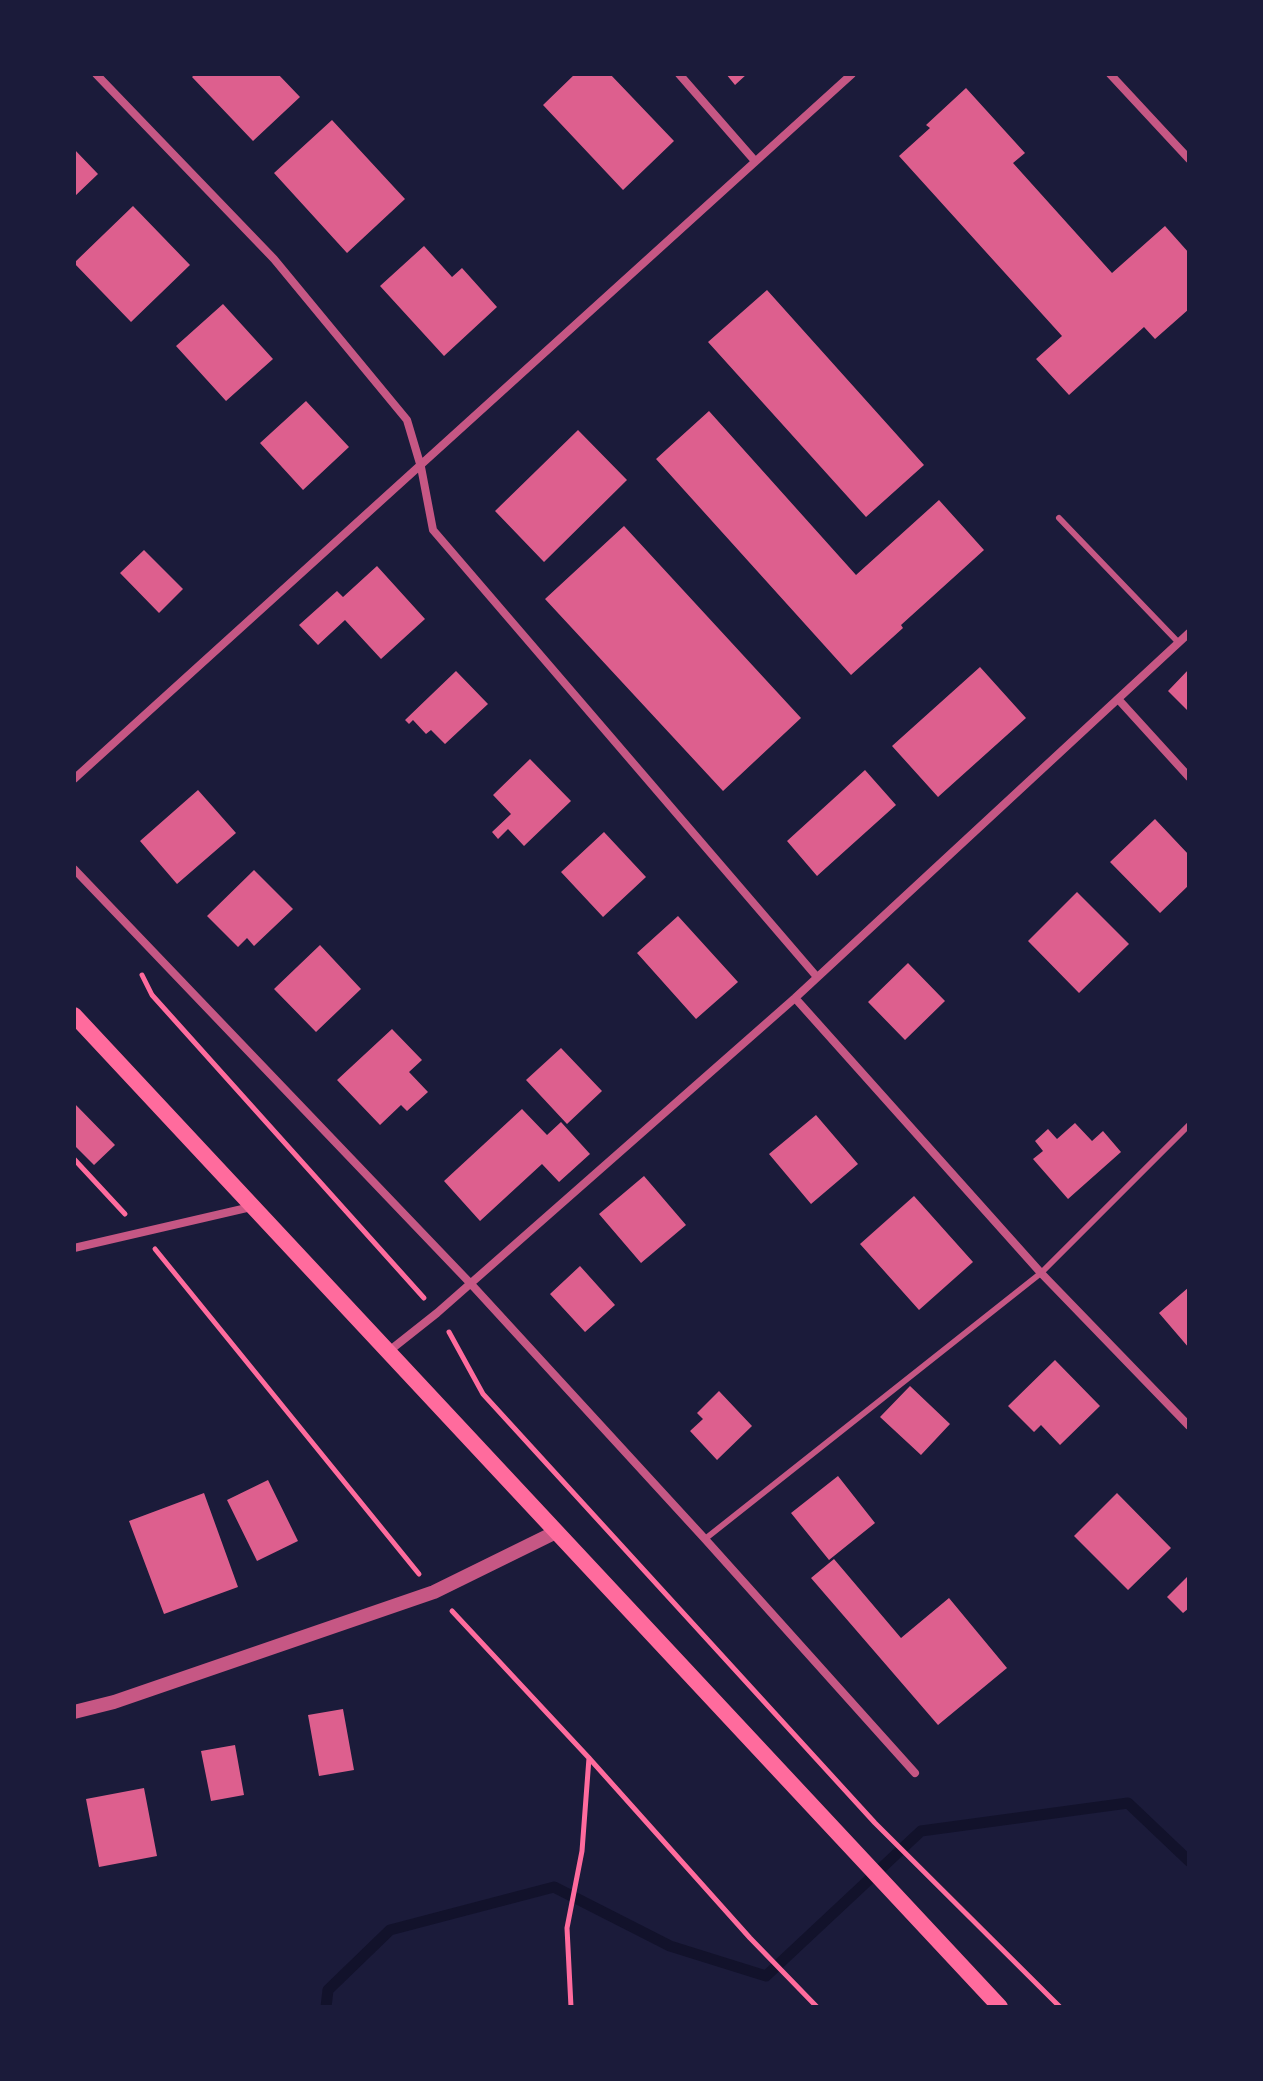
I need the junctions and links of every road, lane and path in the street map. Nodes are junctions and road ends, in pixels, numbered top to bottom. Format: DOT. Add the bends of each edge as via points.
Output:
graph roads {
  1 [pos="96,74"];
  2 [pos="679,74"];
  3 [pos="852,74"];
  4 [pos="1110,74"];
  5 [pos="1189,159"];
  6 [pos="755,161"];
  7 [pos="421,467"];
  8 [pos="1059,518"];
  9 [pos="1189,633"];
  10 [pos="1179,643"];
  11 [pos="1118,699"];
  12 [pos="1189,777"];
  13 [pos="74,779"];
  14 [pos="74,869"];
  15 [pos="140,970"];
  16 [pos="817,977"];
  17 [pos="795,998"];
  18 [pos="74,1015"];
  19 [pos="1189,1125"];
  20 [pos="74,1159"];
  21 [pos="252,1207"];
  22 [pos="142,1233"];
  23 [pos="74,1248"];
  24 [pos="1041,1273"];
  25 [pos="471,1284"];
  26 [pos="437,1313"];
  27 [pos="389,1351"];
  28 [pos="1189,1426"];
  29 [pos="556,1532"];
  30 [pos="705,1539"];
  31 [pos="434,1592"];
  32 [pos="74,1712"];
  33 [pos="589,1758"];
  34 [pos="915,1773"];
  35 [pos="571,2007"];
  36 [pos="817,2007"];
  37 [pos="1000,2007"];
  38 [pos="1060,2007"];
  1 -- 7 [label="street" via="274,259 407,420"];
  2 -- 6 [label="street"];
  3 -- 6 [label="street"];
  4 -- 5 [label="street"];
  6 -- 7 [label="street"];
  7 -- 13 [label="street"];
  7 -- 16 [label="street" via="433,530"];
  8 -- 10 [label="lane"];
  9 -- 10 [label="street"];
  10 -- 11 [label="street"];
  11 -- 12 [label="street"];
  11 -- 16 [label="street"];
  14 -- 25 [label="street"];
  15 -- 26 [label="path" via="152,995"];
  16 -- 17 [label="street"];
  17 -- 24 [label="street"];
  17 -- 25 [label="street"];
  18 -- 21 [label="main road"];
  19 -- 24 [label="lane"];
  20 -- 22 [label="path"];
  21 -- 22 [label="street"];
  21 -- 27 [label="main road"];
  22 -- 23 [label="street"];
  22 -- 31 [label="path"];
  24 -- 28 [label="street"];
  24 -- 30 [label="lane"];
  25 -- 26 [label="street"];
  25 -- 30 [label="street"];
  26 -- 27 [label="street"];
  26 -- 38 [label="path" via="483,1394 875,1823"];
  27 -- 29 [label="main road"];
  29 -- 31 [label="street"];
  29 -- 37 [label="main road"];
  30 -- 34 [label="street"];
  31 -- 32 [label="street"];
  31 -- 33 [label="path"];
  33 -- 35 [label="path" via="582,1851 567,1928"];
  33 -- 36 [label="path"];
}
